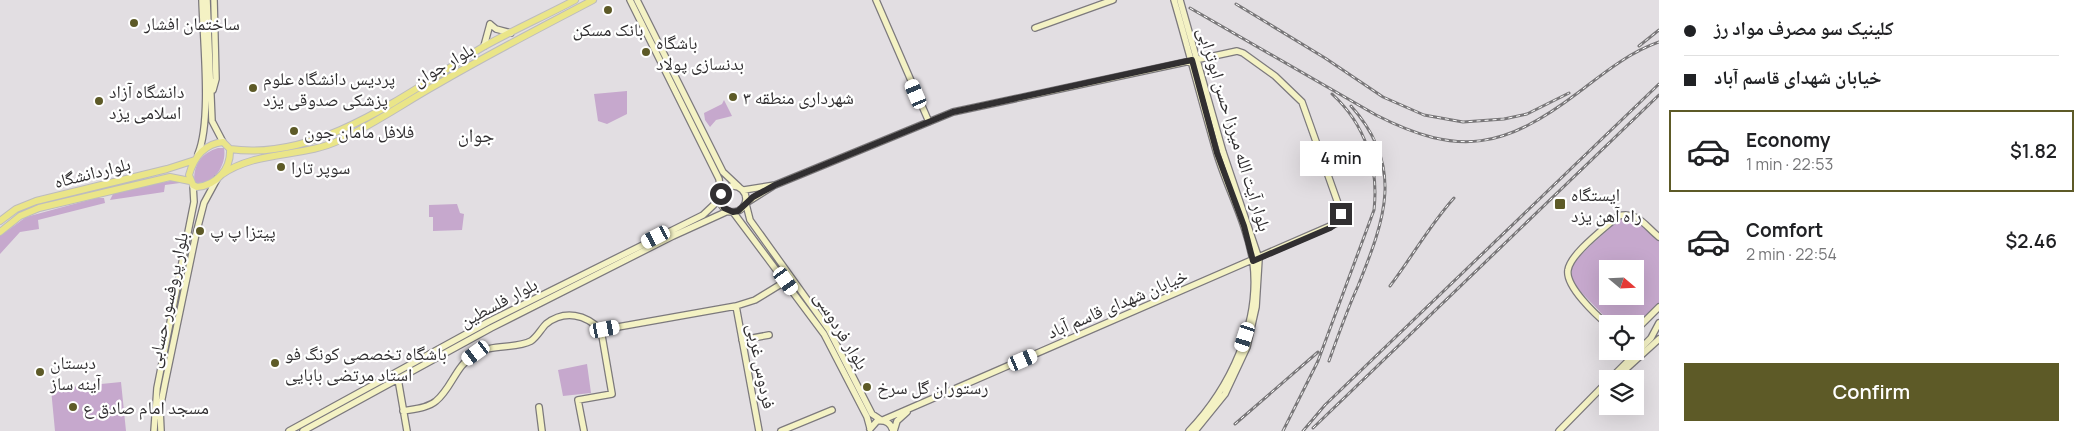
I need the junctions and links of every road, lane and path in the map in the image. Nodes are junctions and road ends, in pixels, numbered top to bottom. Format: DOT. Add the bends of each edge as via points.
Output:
graph roads {
  1 [pos="202,0"];
  2 [pos="208,0"];
  3 [pos="214,0"];
  4 [pos="575,0"];
  5 [pos="593,0"];
  6 [pos="630,0"];
  7 [pos="638,0"];
  8 [pos="876,0"];
  9 [pos="1114,0"];
  10 [pos="1174,0"];
  11 [pos="1180,0"];
  12 [pos="1035,28"];
  13 [pos="511,33"];
  14 [pos="495,41"];
  15 [pos="484,46"];
  16 [pos="500,49"];
  17 [pos="1194,59"];
  18 [pos="211,97"];
  19 [pos="928,122"];
  20 [pos="213,127"];
  21 [pos="203,132"];
  22 [pos="223,142"];
  23 [pos="230,149"];
  24 [pos="246,151"];
  25 [pos="196,157"];
  26 [pos="246,162"];
  27 [pos="175,166"];
  28 [pos="175,177"];
  29 [pos="219,177"];
  30 [pos="728,179"];
  31 [pos="720,182"];
  32 [pos="191,183"];
  33 [pos="775,185"];
  34 [pos="742,188"];
  35 [pos="720,196"];
  36 [pos="194,202"];
  37 [pos="204,202"];
  38 [pos="746,203"];
  39 [pos="710,209"];
  40 [pos="731,212"];
  41 [pos="716,216"];
  42 [pos="750,220"];
  43 [pos="0,221"];
  44 [pos="744,224"];
  45 [pos="0,232"];
  46 [pos="1659,237"];
  47 [pos="1256,260"];
  48 [pos="786,281"];
  49 [pos="736,306"];
  50 [pos="1659,307"];
  51 [pos="1599,317"];
  52 [pos="1644,322"];
  53 [pos="1659,323"];
  54 [pos="490,325"];
  55 [pos="601,330"];
  56 [pos="769,335"];
  57 [pos="1659,339"];
  58 [pos="742,340"];
  59 [pos="1644,344"];
  60 [pos="1626,360"];
  61 [pos="1618,370"];
  62 [pos="1625,370"];
  63 [pos="398,379"];
  64 [pos="1599,391"];
  65 [pos="1599,396"];
  66 [pos="1585,406"];
  67 [pos="539,407"];
  68 [pos="910,409"];
  69 [pos="832,410"];
  70 [pos="403,411"];
  71 [pos="882,420"];
  72 [pos="870,430"];
  73 [pos="154,431"];
  74 [pos="161,431"];
  75 [pos="289,431"];
  76 [pos="303,431"];
  77 [pos="406,431"];
  78 [pos="542,431"];
  79 [pos="584,431"];
  80 [pos="759,431"];
  81 [pos="781,431"];
  82 [pos="894,431"];
  83 [pos="1189,431"];
  84 [pos="1195,431"];
  85 [pos="1559,431"];
  1 -- 21 [label="main road"];
  2 -- 18 [label="main road"];
  3 -- 18 [label="main road" via="216,79"];
  4 -- 13 [label="main road, بلوار جوان"];
  5 -- 16 [label="main road, بلوار جوان"];
  6 -- 31 [label="main road"];
  7 -- 30 [label="main road"];
  8 -- 19 [label="main road"];
  9 -- 12 [label="main road"];
  10 -- 17 [label="main road, بلوار آیت الله میرزا حسن ابوترابی"];
  11 -- 17 [label="main road, بلوار آیت الله میرزا حسن ابوترابی"];
  13 -- 14 [label="main road, بلوار جوان"];
  13 -- 15 [label="main road" via="490,24"];
  14 -- 15 [label="main road, بلوار جوان"];
  14 -- 16 [label="main road"];
  15 -- 24 [label="main road, بلوار جوان" via="335,133 312,141"];
  16 -- 26 [label="main road, بلوار جوان" via="339,141"];
  17 -- 19 [label="main road" via="953,112"];
  17 -- 47 [label="main road, بلوار آیت الله میرزا حسن ابوترابی" via="1217,153"];
  17 -- 47 [label="main road, خیابان شهدای قاسم آباد" via="1240,52 1275,76 1299,98 1306,108 1341,214 1330,228"];
  18 -- 20 [label="main road"];
  19 -- 33 [label="main road"];
  20 -- 21 [label="main road" via="210,135"];
  20 -- 22 [label="main road"];
  21 -- 25 [label="main road" via="202,146"];
  22 -- 23 [label="main road"];
  22 -- 25 [label="main road, بلواردانشگاه" via="209,146"];
  23 -- 24 [label="main road, بلوار جوان"];
  23 -- 29 [label="main road" via="228,163"];
  24 -- 26 [label="main road" via="240,157"];
  25 -- 27 [label="main road, بلواردانشگاه"];
  25 -- 32 [label="main road"];
  26 -- 29 [label="main road, بلوار جوان"];
  27 -- 28 [label="main road" via="180,172"];
  27 -- 43 [label="main road, بلواردانشگاه" via="36,201 16,209"];
  28 -- 32 [label="main road, بلواردانشگاه"];
  28 -- 45 [label="main road, بلواردانشگاه" via="39,208 20,216"];
  29 -- 32 [label="main road, بلوار جوان" via="202,186"];
  29 -- 37 [label="main road, بلوار پروفسور حسابی"];
  30 -- 31 [label="main road"];
  30 -- 34 [label="main road"];
  31 -- 35 [label="main road"];
  32 -- 36 [label="main road, بلوار پروفسور حسابی"];
  33 -- 34 [label="main road"];
  33 -- 38 [label="main road"];
  34 -- 35 [label="main road" via="728,186"];
  34 -- 38 [label="main road"];
  35 -- 39 [label="main road, بلوار فلسطین"];
  35 -- 40 [label="main road" via="724,208"];
  36 -- 37 [label="main road" via="199,198"];
  36 -- 73 [label="main road, بلوار پروفسور حسابی" via="157,388"];
  37 -- 74 [label="main road, بلوار پروفسور حسابی" via="165,383 160,410"];
  38 -- 40 [label="main road" via="743,208"];
  38 -- 42 [label="main road, بلوار فردوسی"];
  39 -- 41 [label="main road"];
  39 -- 54 [label="main road, بلوار فلسطین"];
  40 -- 41 [label="main road, بلوار فلسطین"];
  40 -- 44 [label="main road, بلوار فردوسی"];
  41 -- 54 [label="main road, بلوار فلسطین"];
  42 -- 44 [label="main road"];
  42 -- 71 [label="main road, بلوار فردوسی" via="829,330 872,414"];
  44 -- 48 [label="main road, بلوار فردوسی"];
  46 -- 51 [label="main road" via="1636,216 1618,216 1573,259 1568,270 1569,283"];
  47 -- 68 [label="main road, خیابان شهدای قاسم آباد"];
  47 -- 83 [label="main road, بلوار آیت الله میرزا حسن ابوترابی" via="1242,348 1220,392"];
  47 -- 84 [label="main road, بلوار آیت الله میرزا حسن ابوترابی" via="1256,307 1247,348 1225,394"];
  48 -- 49 [label="main road" via="755,300"];
  48 -- 72 [label="main road, بلوار فردوسی" via="827,340"];
  49 -- 55 [label="main road"];
  49 -- 58 [label="main road, فردوس غربی"];
  50 -- 52 [label="main road"];
  53 -- 59 [label="main road"];
  54 -- 63 [label="main road, بلوار فلسطین"];
  54 -- 75 [label="main road, بلوار فلسطین"];
  55 -- 70 [label="main road" via="579,315 556,318 529,342 476,353 463,363 436,401"];
  55 -- 79 [label="main road" via="612,394 578,400"];
  56 -- 58 [label="main road"];
  57 -- 62 [label="main road"];
  58 -- 80 [label="main road, فردوس غربی"];
  60 -- 61 [label="main road"];
  63 -- 70 [label="main road"];
  63 -- 76 [label="main road, بلوار فلسطین"];
  64 -- 66 [label="main road"];
  65 -- 66 [label="main road"];
  66 -- 85 [label="main road"];
  67 -- 78 [label="main road"];
  68 -- 71 [label="main road, خیابان شهدای قاسم آباد"];
  68 -- 82 [label="main road"];
  69 -- 81 [label="main road"];
  70 -- 77 [label="main road"];
  71 -- 72 [label="main road, خیابان شهدای قاسم آباد" via="873,424"];
  71 -- 82 [label="main road, بلوار فردوسی"];
}
